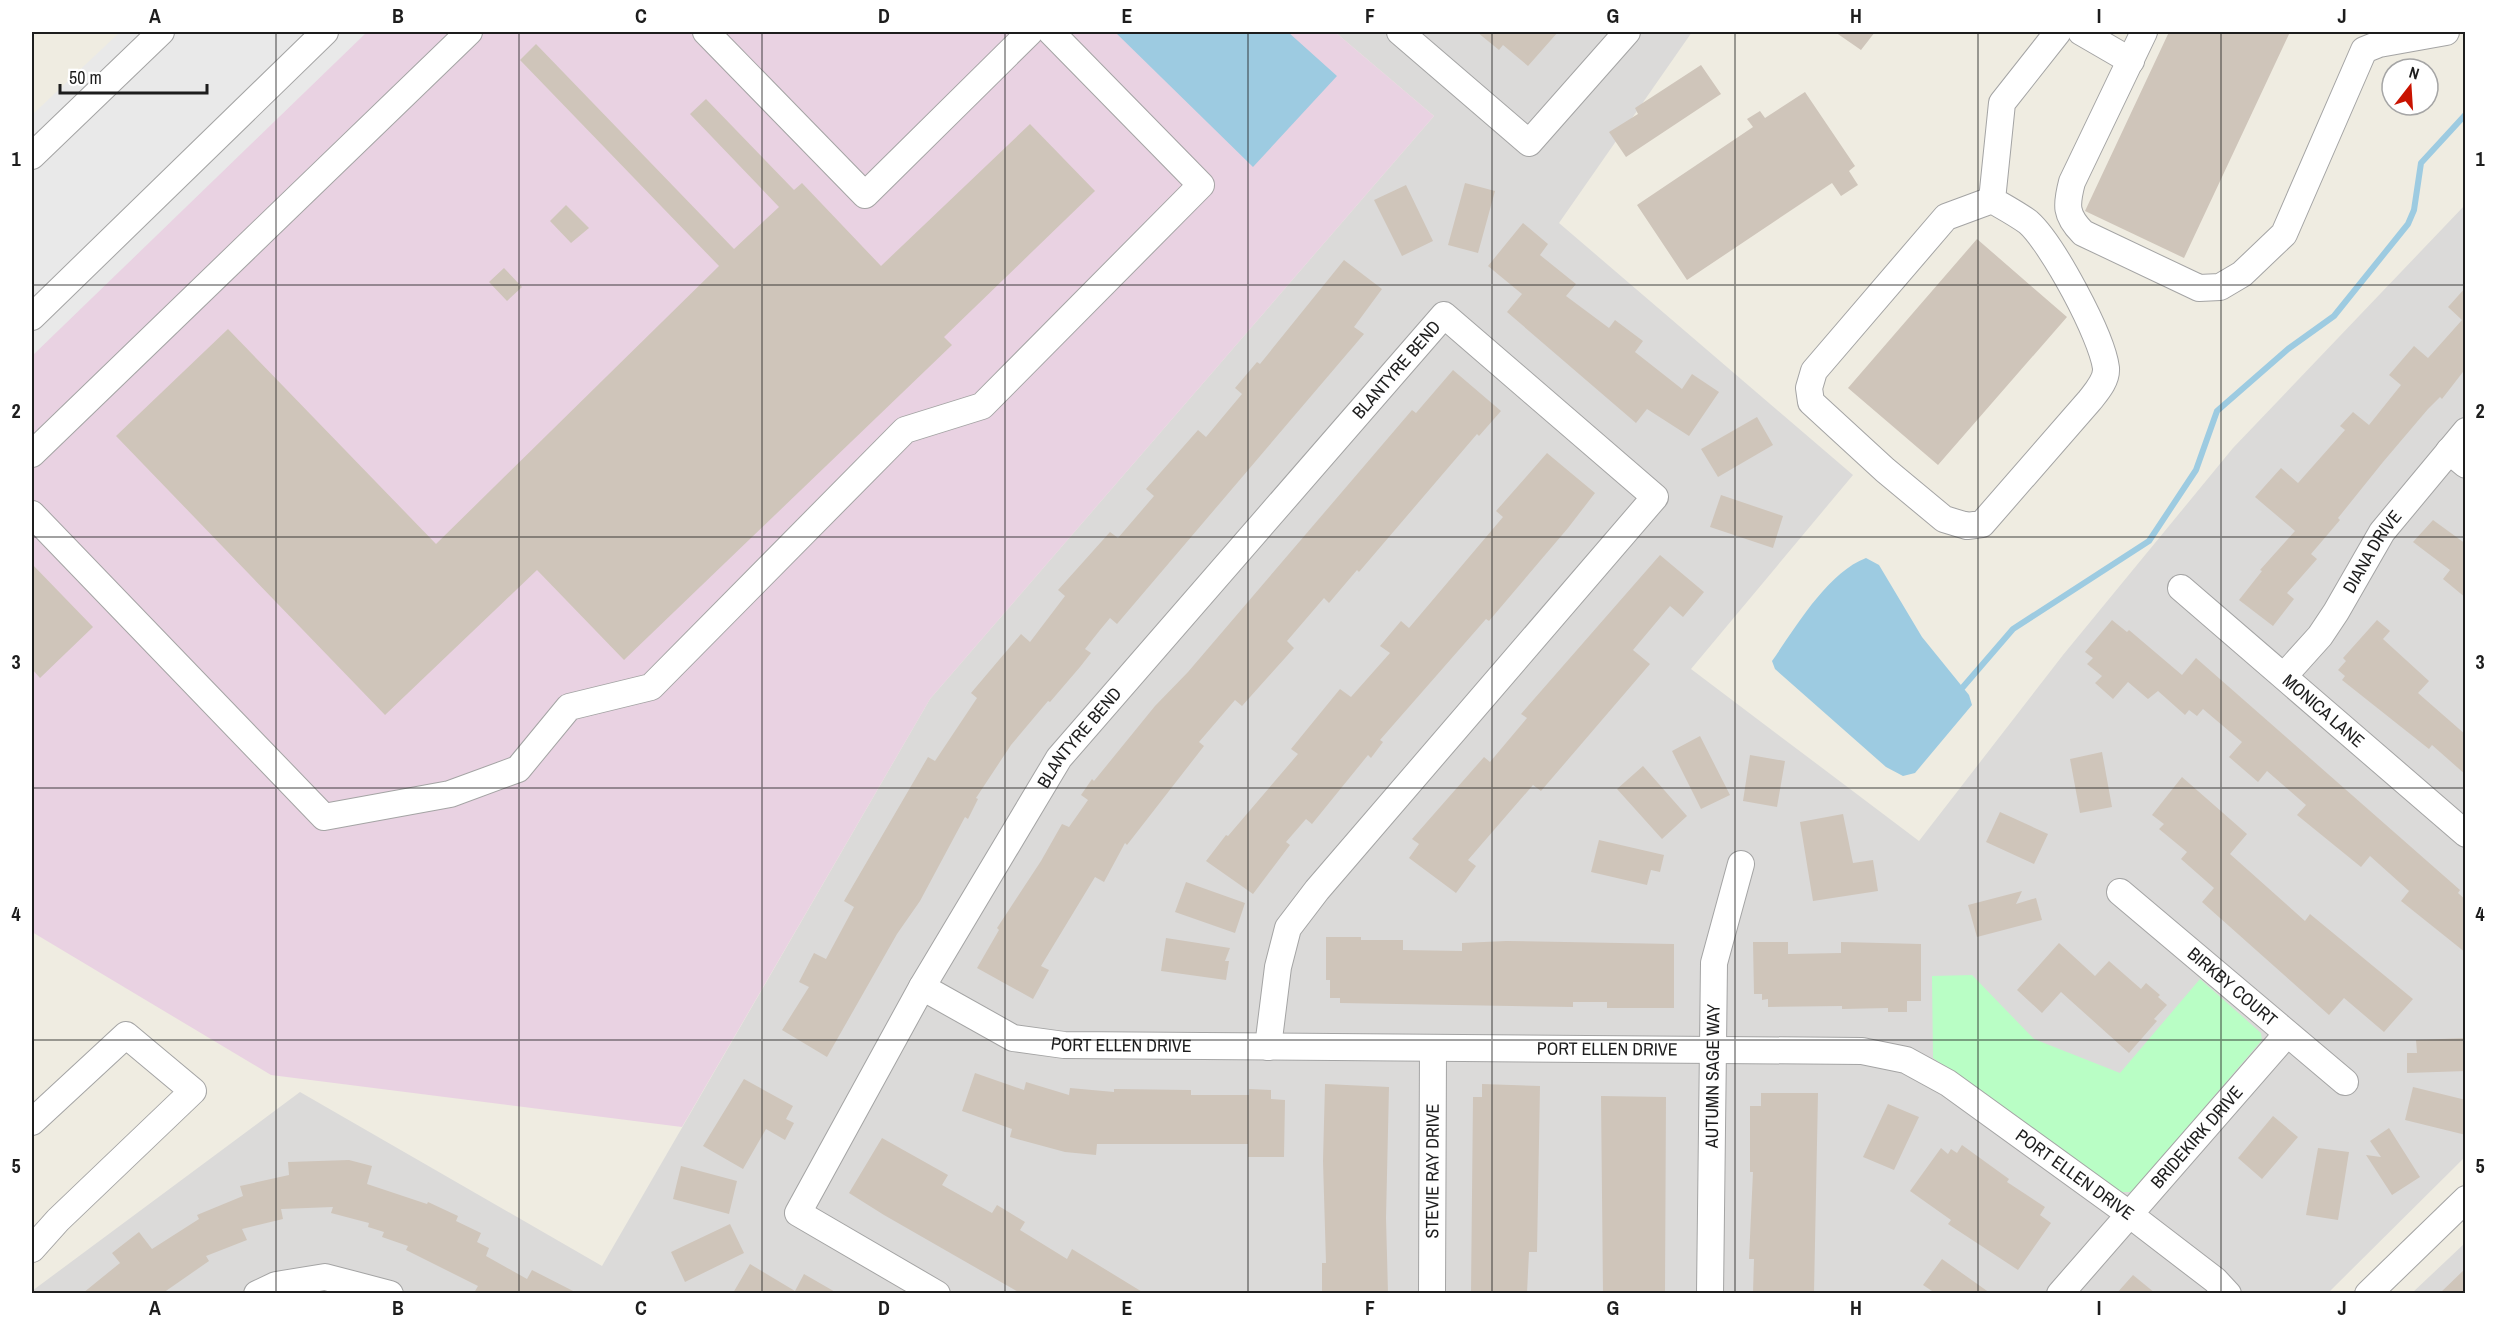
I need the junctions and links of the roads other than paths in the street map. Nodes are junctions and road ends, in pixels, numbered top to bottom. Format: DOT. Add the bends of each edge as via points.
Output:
graph roads {
  1 [pos="161,32"];
  2 [pos="325,32"];
  3 [pos="468,32"];
  4 [pos="706,32"];
  5 [pos="1030,32"];
  6 [pos="1050,32"];
  7 [pos="1400,32"];
  8 [pos="1627,32"];
  9 [pos="2058,32"];
  10 [pos="2081,32"];
  11 [pos="2144,32"];
  12 [pos="2446,32"];
  13 [pos="2130,61"];
  14 [pos="32,156"];
  15 [pos="1992,200"];
  16 [pos="32,317"];
  17 [pos="2466,431"];
  18 [pos="32,454"];
  19 [pos="2457,458"];
  20 [pos="32,514"];
  21 [pos="2181,588"];
  22 [pos="2283,676"];
  23 [pos="2466,834"];
  24 [pos="1741,864"];
  25 [pos="2120,892"];
  26 [pos="922,987"];
  27 [pos="2286,1035"];
  28 [pos="1268,1047"];
  29 [pos="1433,1049"];
  30 [pos="1712,1051"];
  31 [pos="2345,1082"];
  32 [pos="32,1122"];
  33 [pos="2466,1199"];
  34 [pos="2129,1214"];
  35 [pos="36,1234"];
  36 [pos="257,1293"];
  37 [pos="390,1293"];
  38 [pos="937,1293"];
  39 [pos="1432,1293"];
  40 [pos="1710,1293"];
  41 [pos="2060,1293"];
  42 [pos="2228,1293"];
  43 [pos="2368,1293"];
  1 -- 14 [label="street"];
  2 -- 16 [label="street"];
  3 -- 18 [label="street"];
  4 -- 5 [label="street" via="865,195"];
  6 -- 20 [label="street" via="1201,185 982,406 905,430 651,687 569,707 518,769 450,794 324,817"];
  7 -- 8 [label="street" via="1529,143"];
  9 -- 15 [label="street" via="2002,103"];
  10 -- 13 [label="street"];
  11 -- 13 [label="street"];
  12 -- 13 [label="street" via="2364,50 2284,234 2242,274 2220,287 2199,288 2083,233 2072,222 2067,203 2072,182"];
  15 -- 15 [label="street" via="2029,223 2058,260 2097,339 2106,368 2104,379 2090,400 1982,524 1967,526 1944,519 1885,470 1811,402 1809,388 1814,371 1946,217"];
  17 -- 19 [label="street, DIANA DRIVE"];
  19 -- 22 [label="street, DIANA DRIVE" via="2382,532 2320,636"];
  21 -- 22 [label="street, MONICA LANE"];
  22 -- 23 [label="street, MONICA LANE"];
  24 -- 30 [label="street, AUTUMN SAGE WAY" via="1714,963"];
  25 -- 27 [label="street, BIRKBY COURT"];
  26 -- 28 [label="street, PORT ELLEN DRIVE" via="1013,1038 1064,1045"];
  26 -- 28 [label="street, BLANTYRE BEND" via="1059,758 1444,315 1655,497 1288,928 1278,967"];
  26 -- 38 [label="street, BLANTYRE BEND" via="798,1213"];
  27 -- 31 [label="street, BIRKBY COURT"];
  27 -- 34 [label="street, BRIDEKIRK DRIVE"];
  28 -- 29 [label="street, PORT ELLEN DRIVE"];
  29 -- 30 [label="street, PORT ELLEN DRIVE"];
  29 -- 39 [label="street, STEVIE RAY DRIVE"];
  30 -- 34 [label="street, PORT ELLEN DRIVE" via="1862,1051 1906,1060 1948,1083"];
  30 -- 40 [label="street, AUTUMN SAGE WAY"];
  32 -- 35 [label="street" via="126,1035 193,1091"];
  33 -- 43 [label="street"];
  34 -- 41 [label="street, BRIDEKIRK DRIVE"];
  34 -- 42 [label="street, PORT ELLEN DRIVE"];
  36 -- 37 [label="street" via="276,1285 325,1277"];
}
